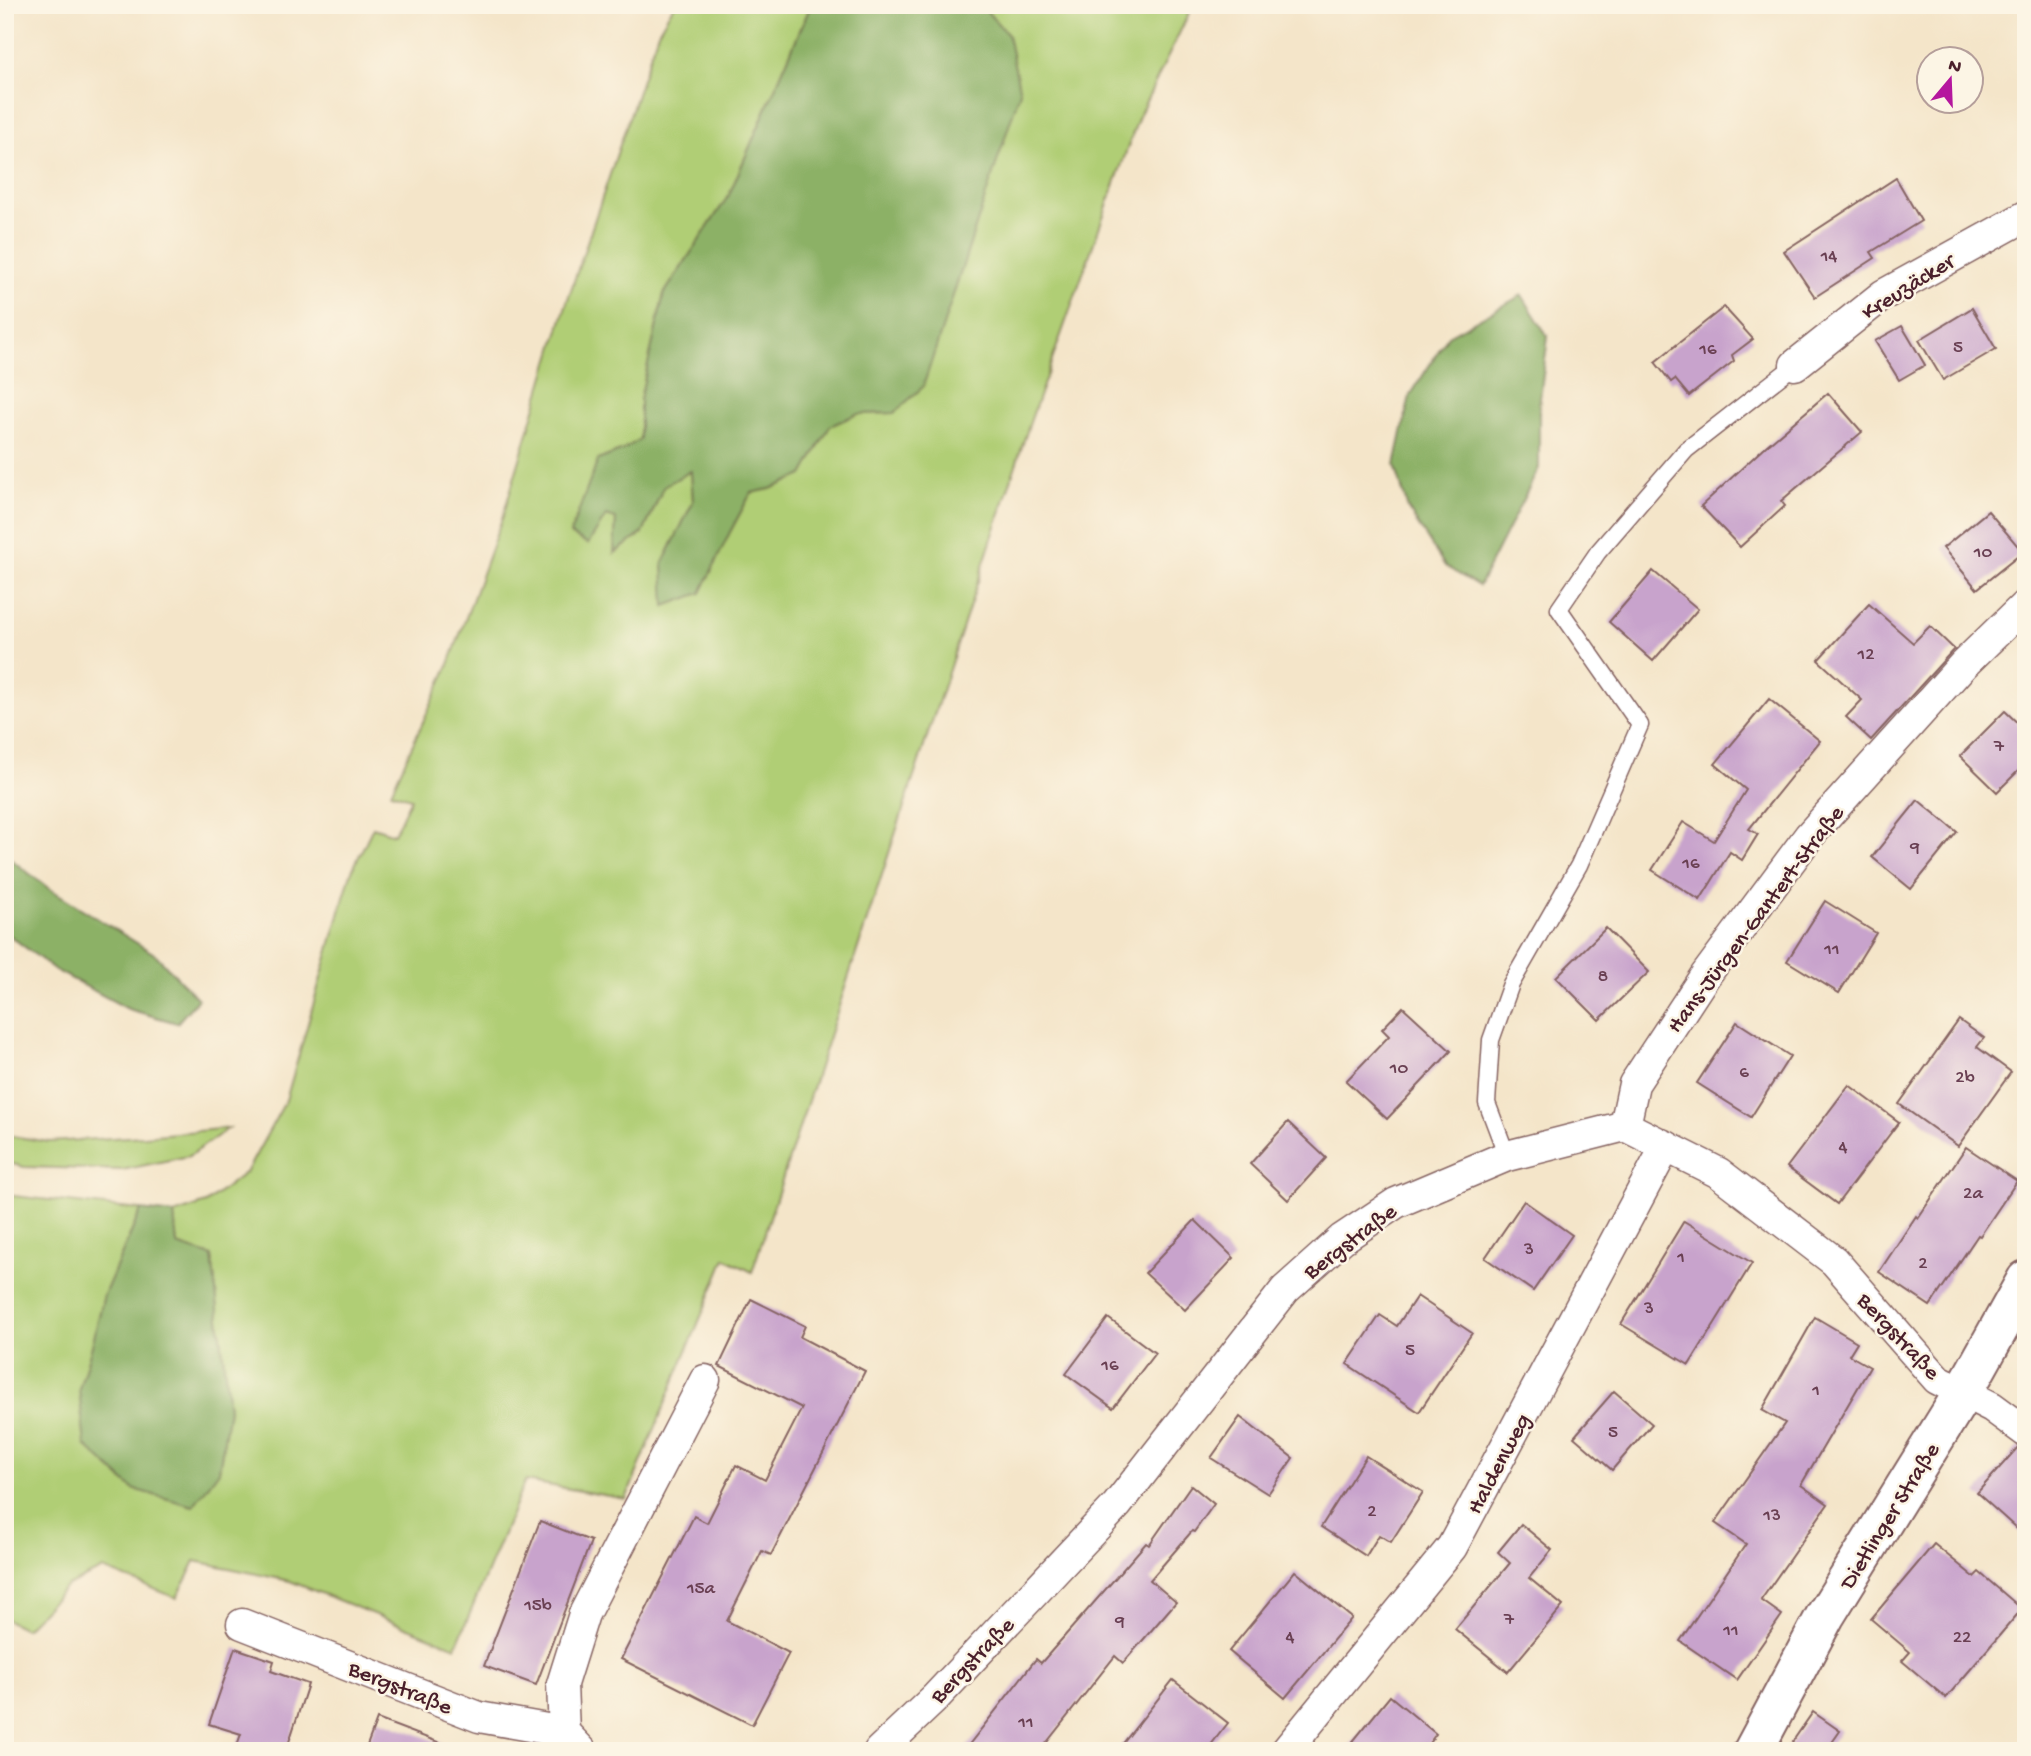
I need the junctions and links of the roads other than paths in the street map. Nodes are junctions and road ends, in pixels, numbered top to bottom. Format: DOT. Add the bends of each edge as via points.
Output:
graph roads {
  1 [pos="2026,216"];
  2 [pos="1795,365"];
  3 [pos="2026,604"];
  4 [pos="1625,1126"];
  5 [pos="1666,1146"];
  6 [pos="1507,1156"];
  7 [pos="2026,1280"];
  8 [pos="705,1380"];
  9 [pos="1963,1393"];
  10 [pos="2026,1432"];
  11 [pos="242,1624"];
  12 [pos="573,1741"];
  13 [pos="879,1751"];
  14 [pos="1286,1751"];
  15 [pos="1753,1751"];
  1 -- 2 [label="street, Kreuzäcker" via="1883,295"];
  2 -- 6 [label="lane" via="1686,450 1598,552 1559,609 1640,725 1579,865 1511,984 1491,1041 1487,1102"];
  3 -- 4 [label="street, Hans-Jürgen-Gantert-Straße" via="1963,665 1809,836 1705,976 1634,1084"];
  4 -- 5 [label="street, Bergstraße"];
  4 -- 6 [label="street, Bergstraße"];
  5 -- 9 [label="street, Bergstraße" via="1719,1173 1833,1261 1937,1379"];
  5 -- 14 [label="street, Haldenweg" via="1452,1547"];
  6 -- 13 [label="street, Bergstraße" via="1396,1203 1342,1239 1285,1290 1117,1505"];
  7 -- 9 [label="street, Dietlinger Straße"];
  8 -- 12 [label="street, Bergstraße" via="584,1614 562,1684"];
  9 -- 10 [label="street, Bergstraße"];
  9 -- 15 [label="street, Dietlinger Straße" via="1825,1616"];
  11 -- 12 [label="street, Bergstraße" via="479,1717"];
}
